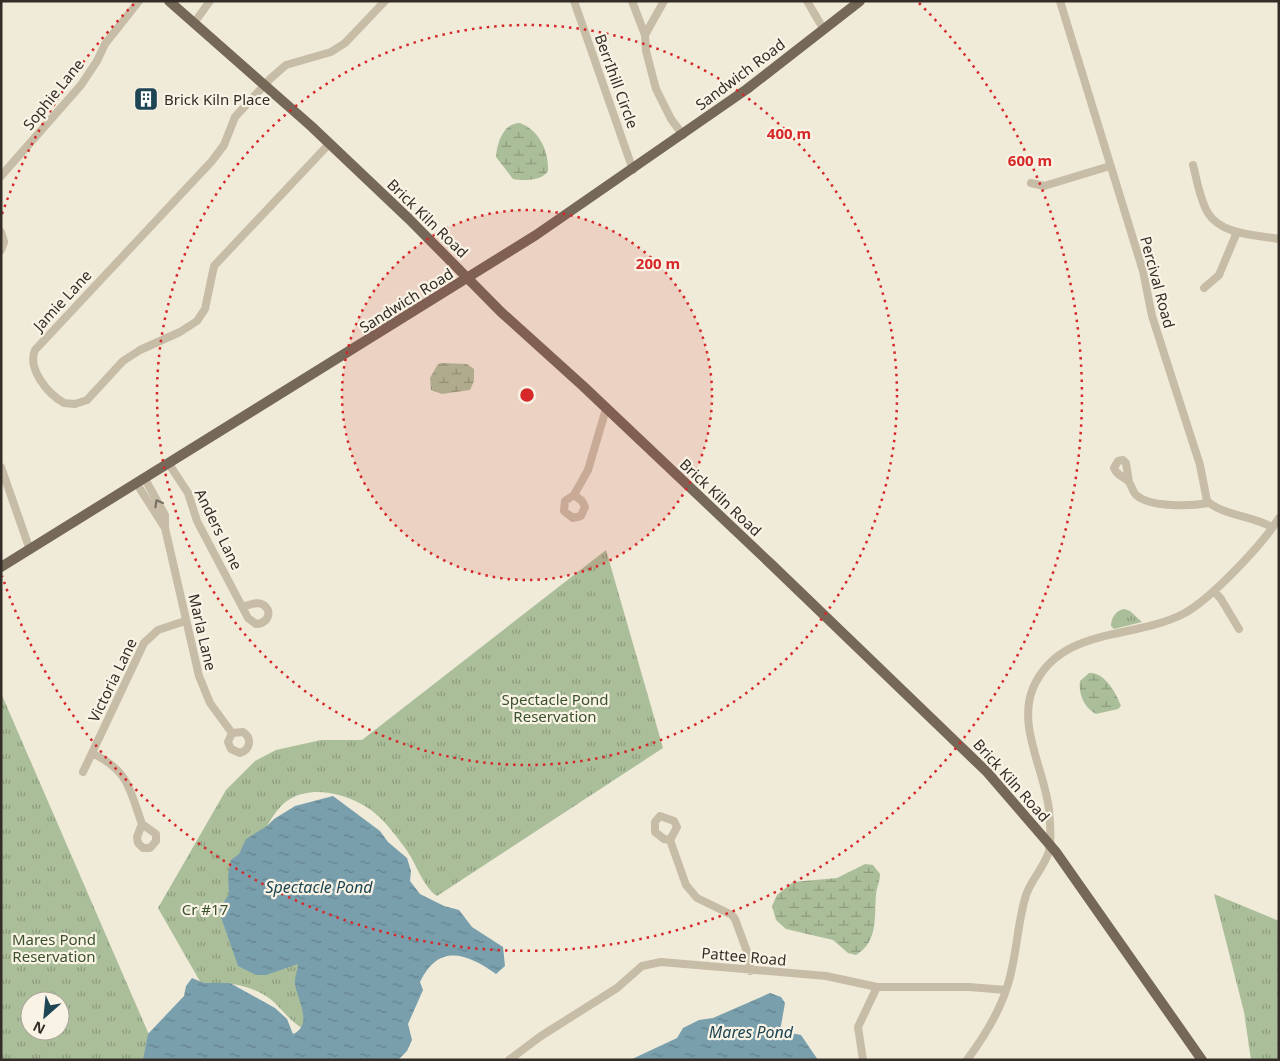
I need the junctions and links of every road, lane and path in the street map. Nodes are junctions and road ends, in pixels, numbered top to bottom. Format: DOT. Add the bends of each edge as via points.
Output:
graph roads {
  1 [pos="139,1"];
  2 [pos="169,1"];
  3 [pos="210,1"];
  4 [pos="385,1"];
  5 [pos="574,1"];
  6 [pos="632,1"];
  7 [pos="664,1"];
  8 [pos="807,1"];
  9 [pos="860,1"];
  10 [pos="1060,1"];
  11 [pos="194,23"];
  12 [pos="824,30"];
  13 [pos="645,35"];
  14 [pos="264,86"];
  15 [pos="682,135"];
  16 [pos="329,144"];
  17 [pos="1193,165"];
  18 [pos="1110,166"];
  19 [pos="633,170"];
  20 [pos="1,176"];
  21 [pos="1031,183"];
  22 [pos="1,232"];
  23 [pos="1237,232"];
  24 [pos="1279,239"];
  25 [pos="1,250"];
  26 [pos="468,278"];
  27 [pos="1204,288"];
  28 [pos="606,409"];
  29 [pos="169,464"];
  30 [pos="1,467"];
  31 [pos="141,482"];
  32 [pos="1129,482"];
  33 [pos="574,495"];
  34 [pos="1209,503"];
  35 [pos="1279,518"];
  36 [pos="1272,527"];
  37 [pos="30,550"];
  38 [pos="1,567"];
  39 [pos="1214,591"];
  40 [pos="242,607"];
  41 [pos="185,621"];
  42 [pos="1239,629"];
  43 [pos="232,733"];
  44 [pos="92,753"];
  45 [pos="83,772"];
  46 [pos="142,824"];
  47 [pos="670,840"];
  48 [pos="1050,844"];
  49 [pos="750,970"];
  50 [pos="877,987"];
  51 [pos="1006,990"];
  52 [pos="509,1060"];
  53 [pos="863,1060"];
  54 [pos="967,1060"];
  55 [pos="1202,1060"];
  1 -- 20 [label="street, Sophie Lane" via="105,44 81,85"];
  2 -- 11 [label="main road, Brick Kiln Road"];
  3 -- 11 [label="street"];
  4 -- 14 [label="street" via="345,43 331,52 286,65"];
  5 -- 19 [label="street, BerrIhill Circle"];
  6 -- 13 [label="street"];
  7 -- 13 [label="street"];
  8 -- 12 [label="street"];
  9 -- 12 [label="main road, Sandwich Road"];
  10 -- 18 [label="street, Percival Road"];
  11 -- 14 [label="main road, Brick Kiln Road"];
  12 -- 15 [label="main road, Sandwich Road"];
  13 -- 15 [label="street" via="656,89"];
  14 -- 16 [label="main road, Brick Kiln Road"];
  14 -- 16 [label="street, Jamie Lane" via="235,117 224,145 212,161 35,350 33,359 39,377 55,398 70,405 87,400 123,361 197,321 205,309 214,266"];
  15 -- 19 [label="main road, Sandwich Road"];
  16 -- 26 [label="main road, Brick Kiln Road"];
  17 -- 23 [label="street" via="1209,215"];
  18 -- 21 [label="street" via="1044,186"];
  18 -- 34 [label="street, Percival Road"];
  19 -- 26 [label="main road, Sandwich Road"];
  22 -- 25 [label="street" via="4,242"];
  23 -- 24 [label="street"];
  23 -- 27 [label="street" via="1219,275"];
  26 -- 28 [label="main road, Brick Kiln Road"];
  26 -- 29 [label="main road, Sandwich Road"];
  28 -- 33 [label="street" via="591,462"];
  28 -- 48 [label="main road, Brick Kiln Road" via="928,713 987,772"];
  29 -- 31 [label="main road, Sandwich Road"];
  29 -- 40 [label="street, Anders Lane" via="188,493 198,521"];
  30 -- 37 [label="street"];
  31 -- 37 [label="main road, Sandwich Road"];
  31 -- 41 [label="street, Marla Lane" via="165,528"];
  32 -- 34 [label="street" via="1136,495 1153,502 1182,506"];
  34 -- 36 [label="street" via="1223,512 1257,519"];
  35 -- 36 [label="street"];
  36 -- 39 [label="street"];
  37 -- 38 [label="main road, Sandwich Road"];
  39 -- 42 [label="street"];
  39 -- 48 [label="street" via="1180,615 1123,632 1085,639 1066,650 1044,670 1033,689 1029,712 1049,808"];
  41 -- 43 [label="street, Marla Lane" via="204,690"];
  41 -- 44 [label="street, Victoria Lane" via="148,637"];
  44 -- 45 [label="street, Victoria Lane"];
  44 -- 46 [label="street" via="113,764 122,774"];
  47 -- 49 [label="street" via="686,885 697,898 732,915 749,957"];
  48 -- 51 [label="street" via="1026,894"];
  48 -- 55 [label="main road, Brick Kiln Road"];
  49 -- 50 [label="street, Pattee Road" via="826,976"];
  49 -- 52 [label="street, Pattee Road" via="661,962 642,966 617,988"];
  50 -- 51 [label="street, Pattee Road"];
  50 -- 53 [label="street" via="858,1027"];
  51 -- 54 [label="street" via="991,1025"];
}
